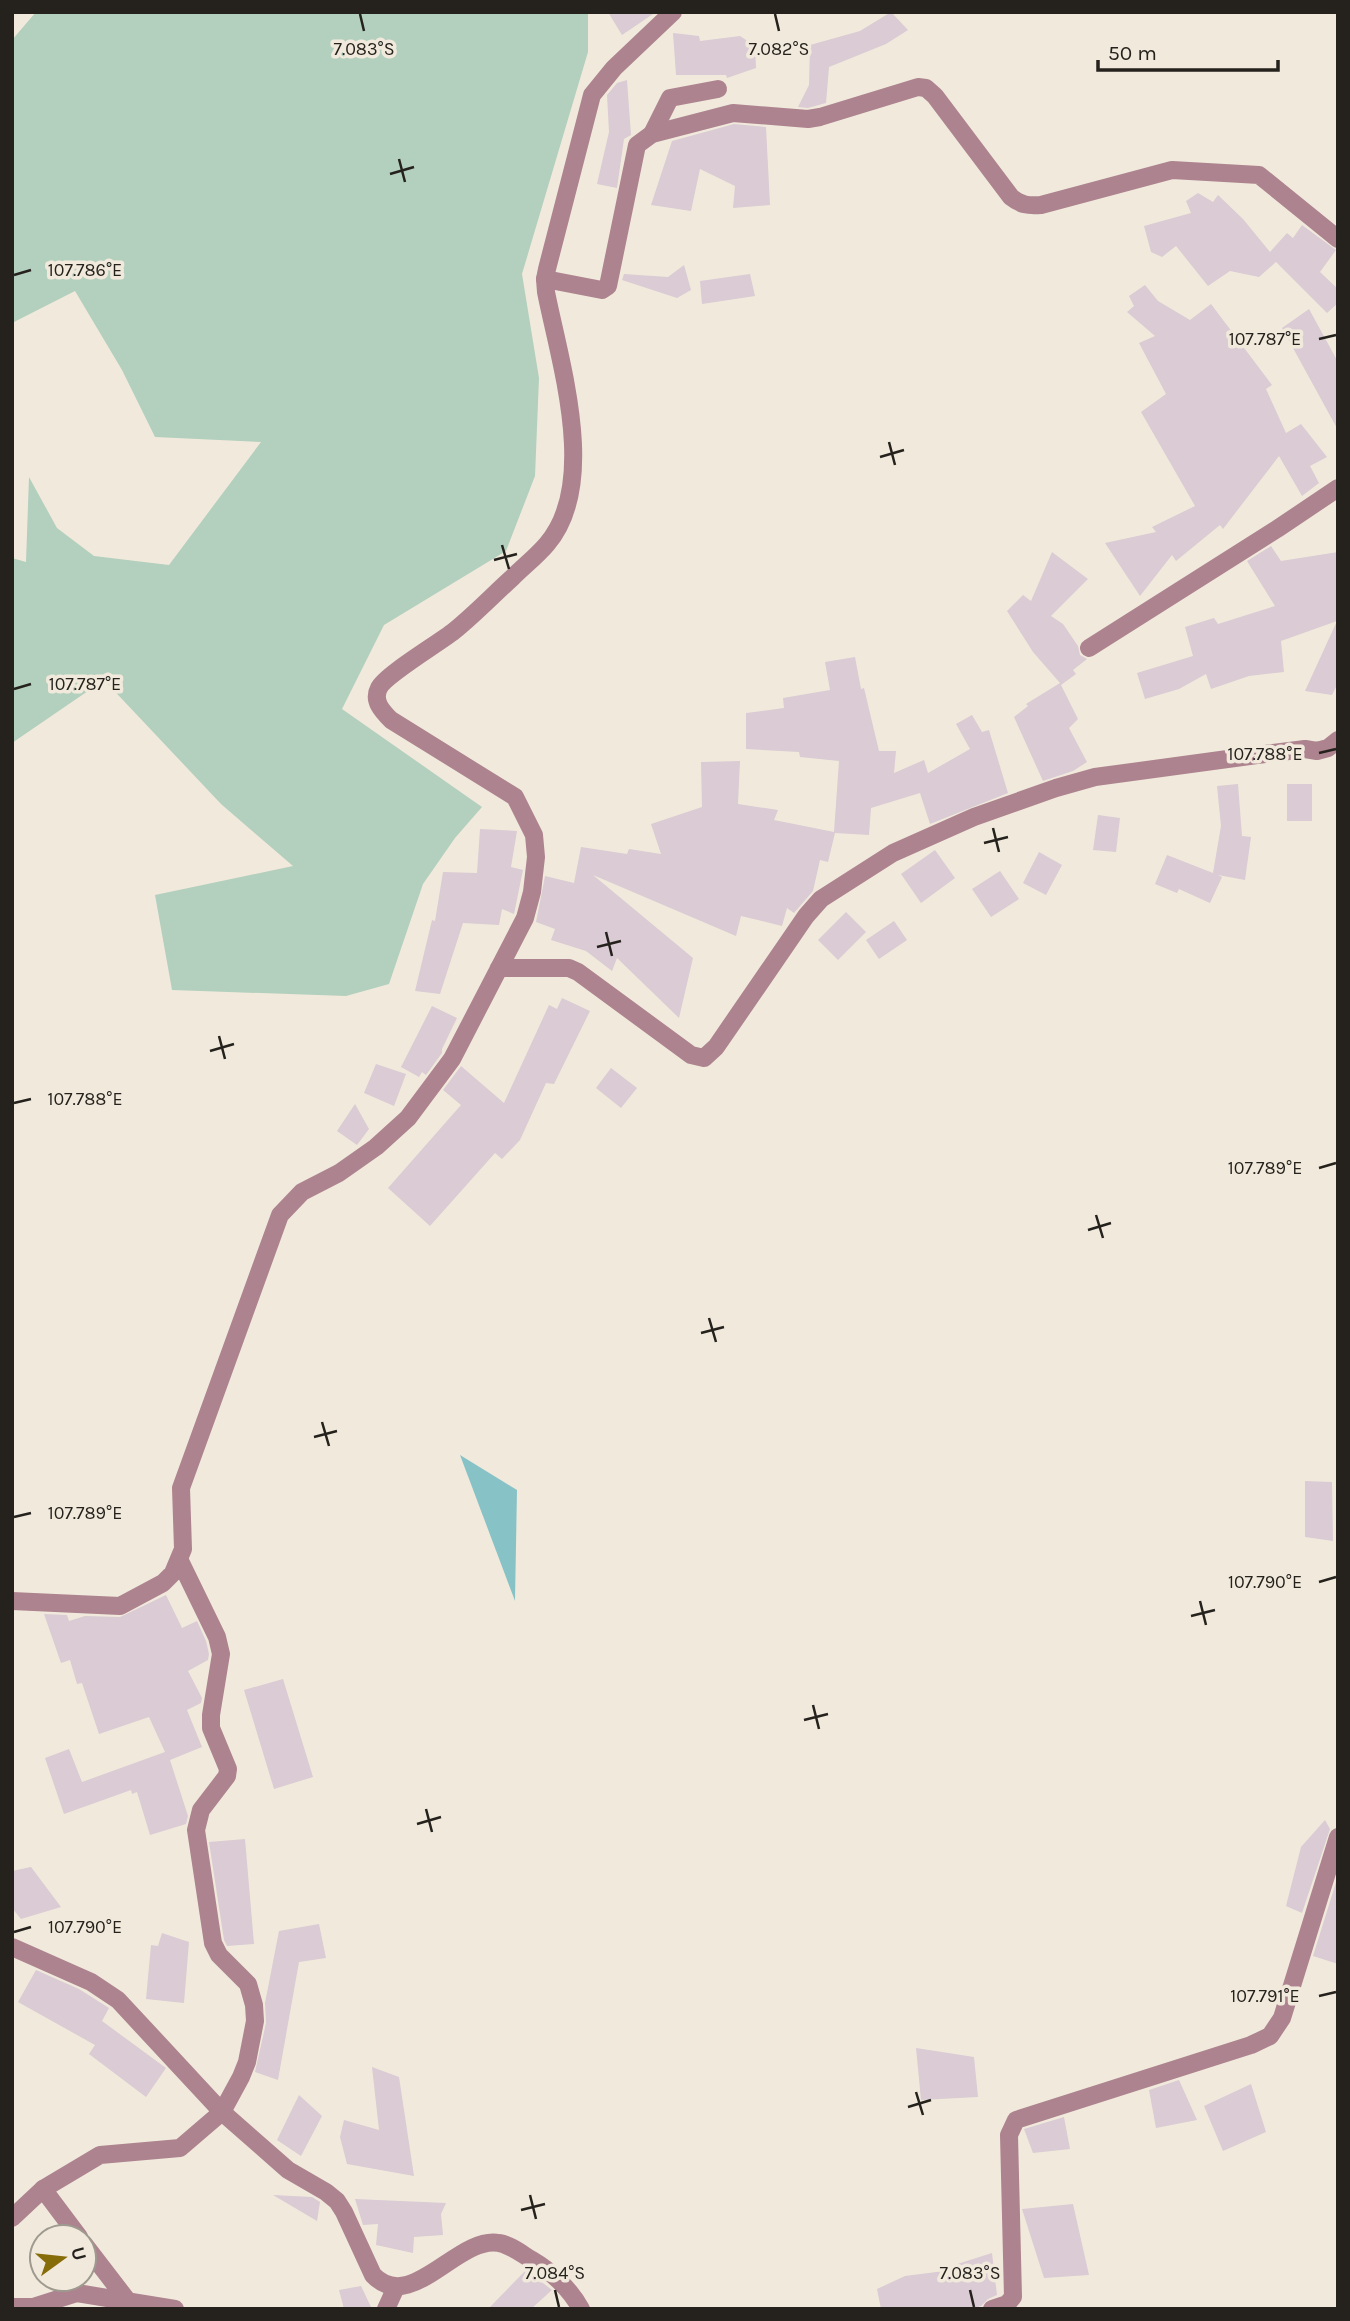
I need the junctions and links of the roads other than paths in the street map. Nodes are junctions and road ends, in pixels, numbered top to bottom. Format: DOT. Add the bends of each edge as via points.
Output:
graph roads {
  1 [pos="673,12"];
  2 [pos="718,89"];
  3 [pos="652,134"];
  4 [pos="1338,239"];
  5 [pos="545,279"];
  6 [pos="1338,488"];
  7 [pos="1089,648"];
  8 [pos="1338,740"];
  9 [pos="499,968"];
  10 [pos="180,1561"];
  11 [pos="12,1601"];
  12 [pos="1338,1838"];
  13 [pos="12,1947"];
  14 [pos="222,2112"];
  15 [pos="43,2189"];
  16 [pos="12,2218"];
  17 [pos="68,2223"];
  18 [pos="98,2262"];
  19 [pos="396,2287"];
  20 [pos="127,2300"];
  21 [pos="12,2307"];
  22 [pos="175,2309"];
  23 [pos="386,2309"];
  24 [pos="581,2309"];
  25 [pos="992,2309"];
  1 -- 5 [label="street" via="592,95"];
  2 -- 3 [label="street" via="670,98"];
  3 -- 4 [label="street" via="733,113 820,117 926,88 1018,203 1041,205 1172,170 1251,174 1267,179"];
  3 -- 5 [label="street" via="637,145 608,286 602,290"];
  5 -- 9 [label="street" via="574,451 573,477 560,524 548,544 464,623 387,678 377,691 381,710 391,720 515,797 525,813 536,857 532,892 525,918"];
  6 -- 7 [label="street"];
  8 -- 9 [label="street" via="1317,751 1095,777 974,817 894,853 821,899 704,1058 691,1055 569,968"];
  9 -- 10 [label="street" via="452,1059 408,1118 376,1147 302,1192 280,1215 181,1488"];
  10 -- 11 [label="street" via="163,1583 120,1606"];
  10 -- 14 [label="street" via="213,1626 221,1654 211,1728 228,1769 201,1810 196,1830 213,1943 248,1984 254,2005 247,2062"];
  12 -- 25 [label="street" via="1282,2018 1270,2036 1016,2120 1009,2135 1013,2297"];
  13 -- 14 [label="street" via="90,1982 118,2000"];
  14 -- 15 [label="street" via="180,2148 100,2155"];
  14 -- 19 [label="street" via="288,2170 337,2201 373,2275 380,2283"];
  15 -- 16 [label="street"];
  15 -- 17 [label="street"];
  18 -- 20 [label="street"];
  19 -- 23 [label="street"];
  19 -- 24 [label="street" via="410,2284 477,2246 500,2243 550,2270"];
  20 -- 21 [label="street" via="77,2293 33,2307"];
  20 -- 22 [label="street"];
}
